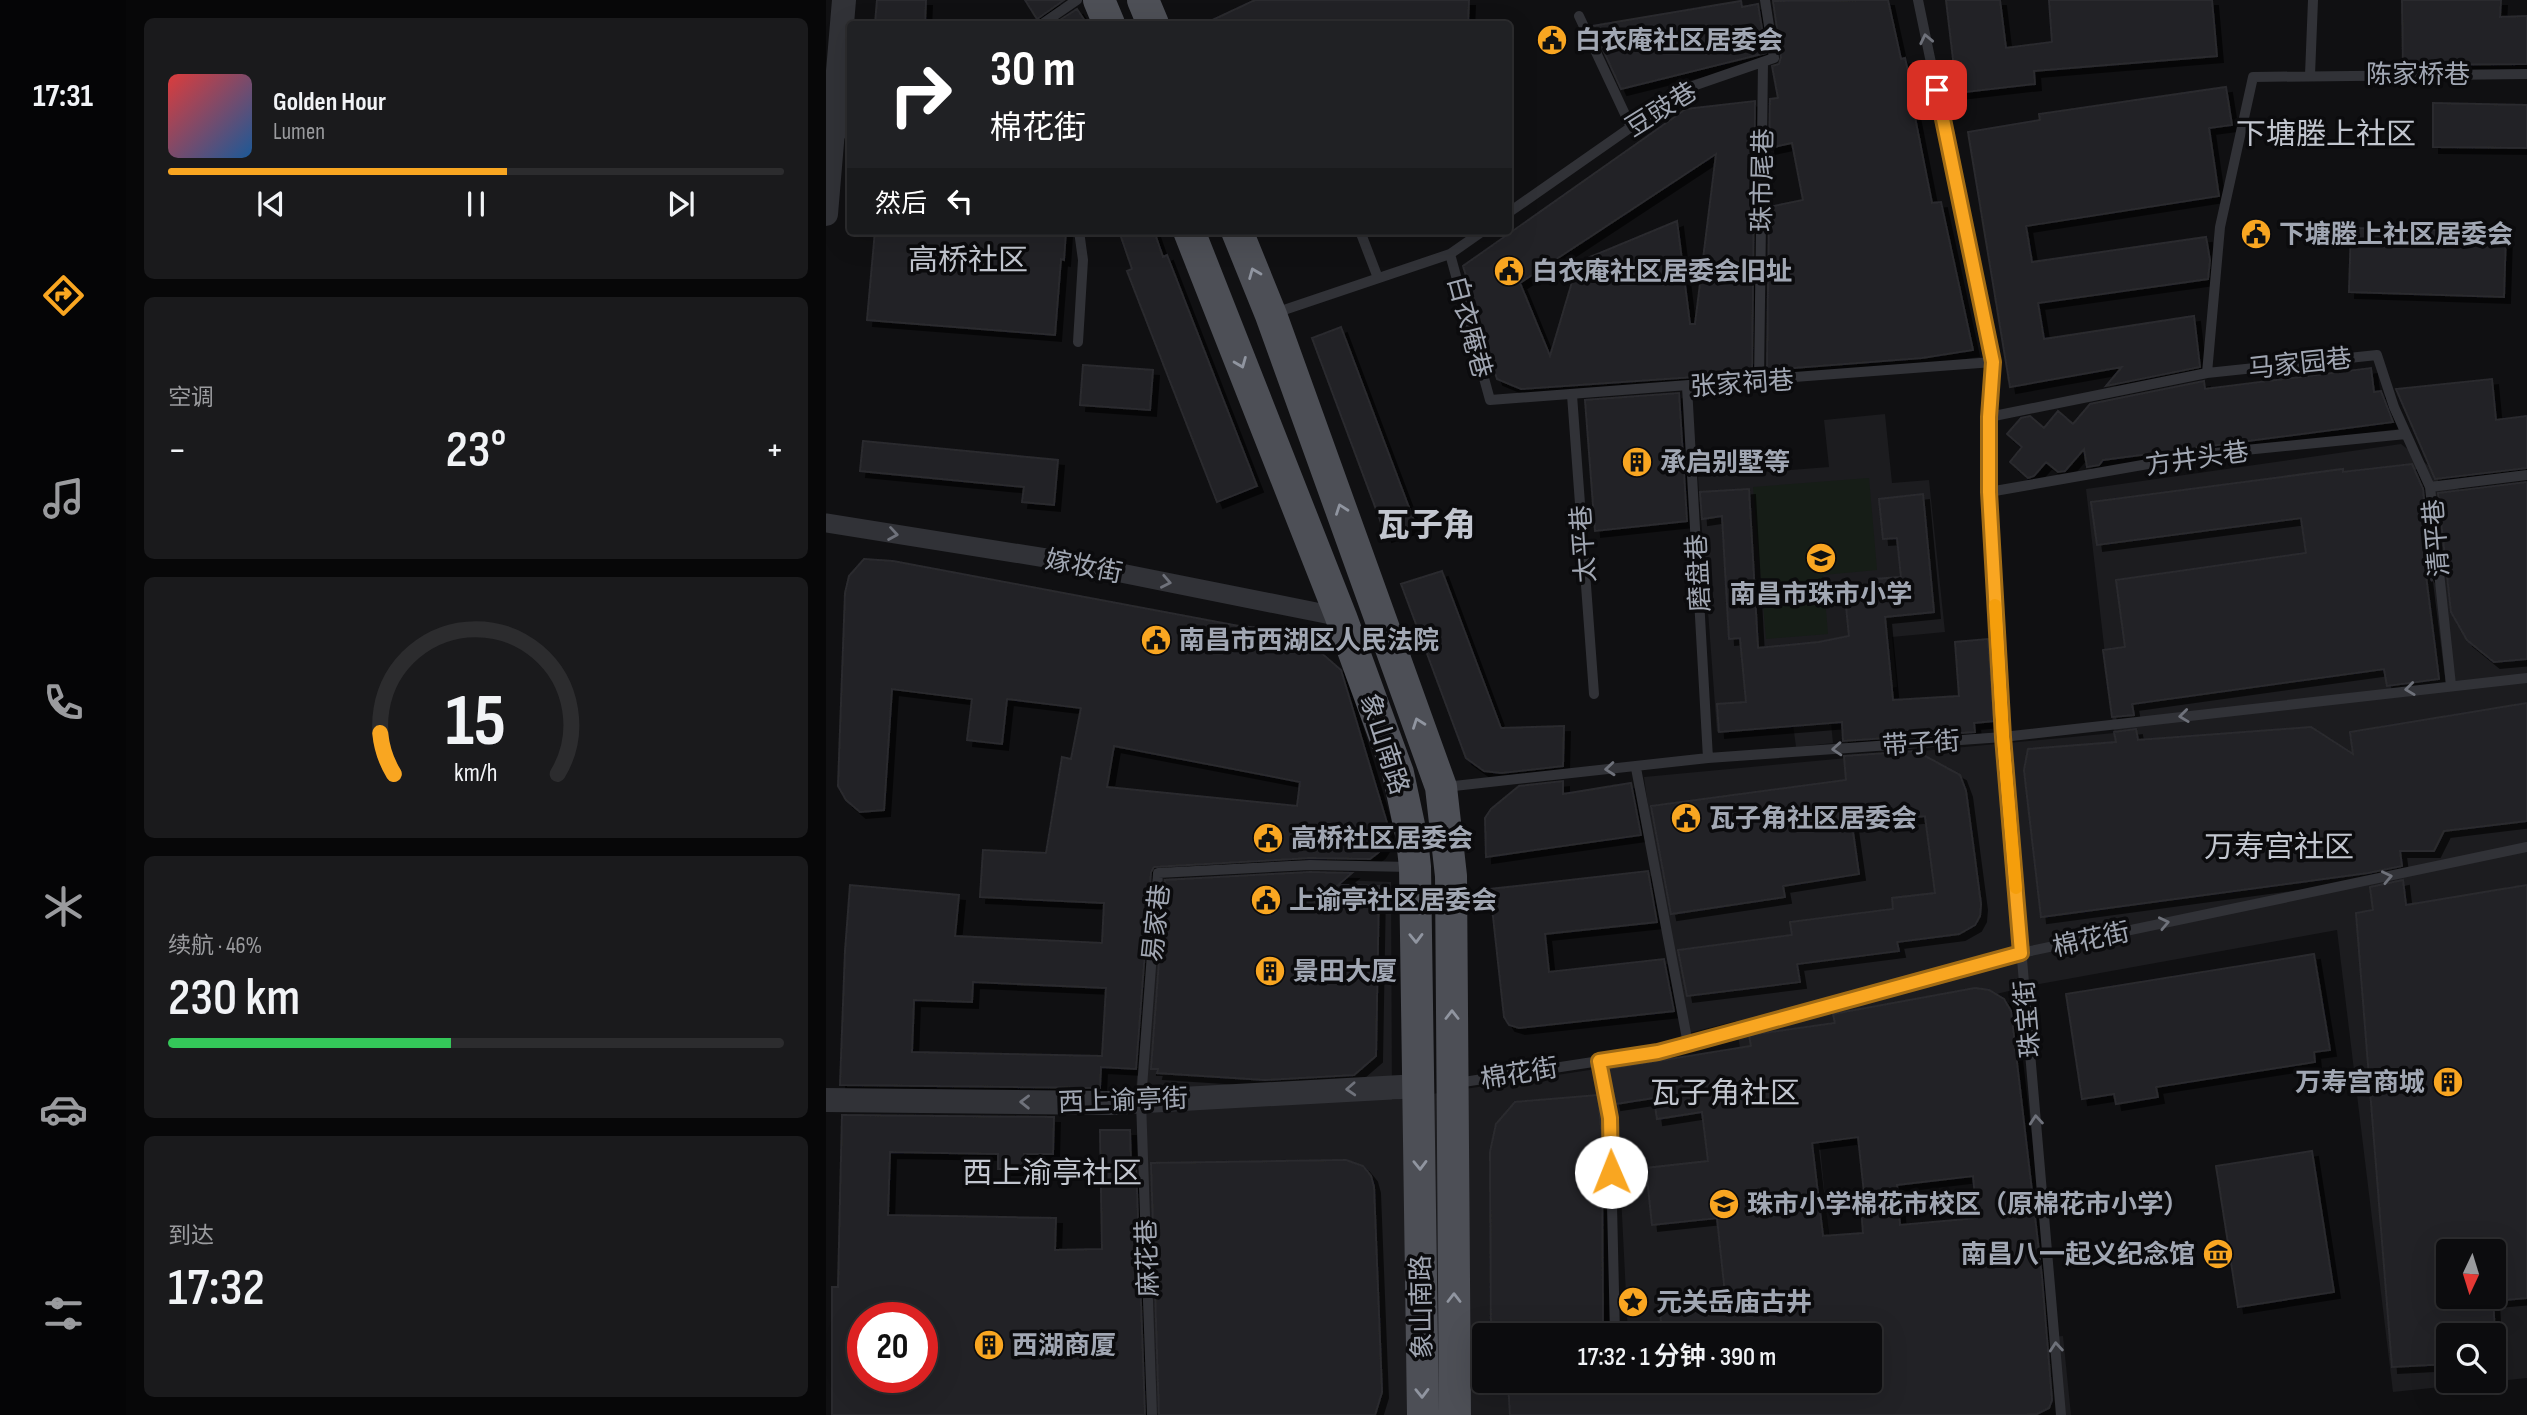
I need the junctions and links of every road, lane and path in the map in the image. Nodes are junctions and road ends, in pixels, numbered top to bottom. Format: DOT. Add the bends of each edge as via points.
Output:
graph roads {
  1 [pos="844,0"];
  2 [pos="1077,0"];
  3 [pos="1099,0"];
  4 [pos="1143,0"];
  5 [pos="1765,0"];
  6 [pos="1918,0"];
  7 [pos="2313,0"];
  8 [pos="1579,16"];
  9 [pos="1046,21"];
  10 [pos="1107,21"];
  11 [pos="1152,21"];
  12 [pos="1763,62"];
  13 [pos="2527,74"];
  14 [pos="2310,75"];
  15 [pos="2253,77"];
  16 [pos="1631,127"];
  17 [pos="842,134"];
  18 [pos="1512,210"];
  19 [pos="826,214"];
  20 [pos="1080,235"];
  21 [pos="1191,235"];
  22 [pos="1239,235"];
  23 [pos="1362,235"];
  24 [pos="1477,235"];
  25 [pos="1450,254"];
  26 [pos="1378,278"];
  27 [pos="1271,315"];
  28 [pos="1078,342"];
  29 [pos="1993,362"];
  30 [pos="2207,373"];
  31 [pos="1759,381"];
  32 [pos="1687,387"];
  33 [pos="1572,395"];
  34 [pos="1490,400"];
  35 [pos="1989,417"];
  36 [pos="2406,434"];
  37 [pos="2527,475"];
  38 [pos="2430,487"];
  39 [pos="1989,492"];
  40 [pos="826,523"];
  41 [pos="1341,617"];
  42 [pos="2527,678"];
  43 [pos="2451,685"];
  44 [pos="1594,694"];
  45 [pos="2003,737"];
  46 [pos="1708,758"];
  47 [pos="1636,768"];
  48 [pos="1441,788"];
  49 [pos="2527,847"];
  50 [pos="1415,867"];
  51 [pos="2021,953"];
  52 [pos="1688,1044"];
  53 [pos="1599,1061"];
  54 [pos="1453,1084"];
  55 [pos="1419,1086"];
  56 [pos="826,1100"];
  57 [pos="1141,1101"];
  58 [pos="1615,1323"];
  59 [pos="1152,1415"];
  60 [pos="1423,1415"];
  61 [pos="1455,1415"];
  62 [pos="2062,1415"];
  1 -- 17 [label="street"];
  2 -- 9 [label="lane"];
  3 -- 10 [label="main road"];
  4 -- 11 [label="main road"];
  5 -- 12 [label="lane" via="1774,58"];
  29 -- 6 [label="lane, 珠宝街, one-way"];
  7 -- 14 [label="lane"];
  8 -- 16 [label="lane"];
  12 -- 16 [label="lane, 豆豉巷" via="1687,88"];
  12 -- 31 [label="lane, 珠市尾巷"];
  13 -- 14 [label="lane, 陈家桥巷"];
  14 -- 15 [label="lane, 陈家桥巷"];
  15 -- 30 [label="lane, 马家园巷" via="2220,227"];
  16 -- 18 [label="lane, 豆豉巷"];
  17 -- 19 [label="street"];
  20 -- 28 [label="lane" via="1083,260"];
  21 -- 41 [label="main road, 象山南路, one-way"];
  27 -- 22 [label="main road, 象山南路, one-way"];
  23 -- 26 [label="lane"];
  24 -- 25 [label="lane"];
  25 -- 26 [label="lane"];
  25 -- 34 [label="lane, 白衣庵巷"];
  26 -- 27 [label="lane"];
  48 -- 27 [label="main road, 象山南路, one-way"];
  29 -- 31 [label="lane, 张家祠巷"];
  29 -- 35 [label="lane, 珠宝街"];
  30 -- 35 [label="lane, 马家园巷"];
  30 -- 36 [label="lane, 马家园巷" via="2377,355"];
  31 -- 32 [label="lane, 张家祠巷"];
  32 -- 33 [label="lane, 张家祠巷"];
  32 -- 46 [label="lane, 磨盘巷"];
  33 -- 34 [label="lane, 张家祠巷"];
  33 -- 44 [label="lane, 太平巷"];
  35 -- 39 [label="lane, 珠宝街"];
  36 -- 38 [label="lane, 马家园巷"];
  36 -- 39 [label="lane, 方井头巷" via="2205,454"];
  37 -- 38 [label="lane, 清平巷"];
  38 -- 43 [label="lane, 清平巷"];
  39 -- 45 [label="lane, 珠宝街"];
  40 -- 41 [label="street, 嫁妆街, one-way" via="1046,558"];
  41 -- 50 [label="main road, 象山南路" via="1398,773"];
  42 -- 43 [label="lane, 带子街"];
  43 -- 45 [label="lane, 带子街, one-way"];
  45 -- 46 [label="lane, 带子街, one-way"];
  45 -- 51 [label="lane, 珠宝街"];
  46 -- 47 [label="lane, 带子街"];
  47 -- 48 [label="lane, 带子街, one-way"];
  47 -- 52 [label="lane"];
  54 -- 48 [label="main road, 象山南路, one-way" via="1451,876"];
  51 -- 49 [label="lane, 棉花街, one-way"];
  50 -- 55 [label="main road, 象山南路, one-way"];
  50 -- 57 [label="lane, 易家巷" via="1310,865 1158,873"];
  51 -- 52 [label="lane, 棉花街"];
  62 -- 51 [label="lane, 珠宝街, one-way"];
  52 -- 53 [label="lane, 棉花街"];
  53 -- 54 [label="lane, 棉花街"];
  53 -- 58 [label="lane" via="1610,1118"];
  61 -- 54 [label="main road, 象山南路, one-way"];
  55 -- 57 [label="street, 西上谕亭街, one-way"];
  55 -- 60 [label="main road, 象山南路, one-way"];
  57 -- 56 [label="street, 西上谕亭街, one-way"];
  57 -- 59 [label="lane, 麻花巷"];
}
